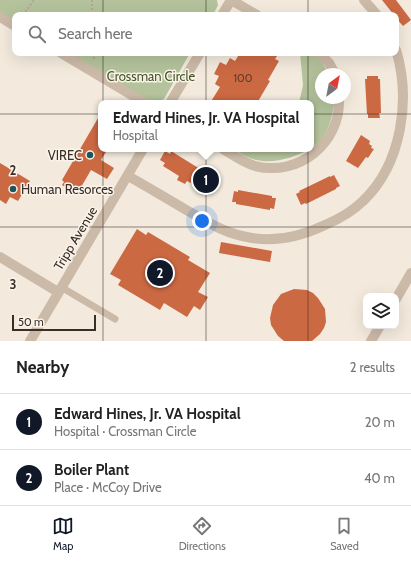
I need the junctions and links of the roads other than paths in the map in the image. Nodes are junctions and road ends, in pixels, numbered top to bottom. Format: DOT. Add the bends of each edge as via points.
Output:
graph roads {
  1 [pos="231,0"];
  2 [pos="364,0"];
  3 [pos="224,12"];
  4 [pos="252,12"];
  5 [pos="374,12"];
  6 [pos="0,17"];
  7 [pos="12,24"];
  8 [pos="66,56"];
  9 [pos="198,56"];
  10 [pos="322,56"];
  11 [pos="399,56"];
  12 [pos="332,68"];
  13 [pos="140,100"];
  14 [pos="172,100"];
  15 [pos="338,104"];
  16 [pos="141,152"];
  17 [pos="228,152"];
  18 [pos="128,176"];
  19 [pos="0,257"];
  20 [pos="411,273"];
  21 [pos="60,290"];
  22 [pos="399,294"];
  23 [pos="115,319"];
  24 [pos="378,329"];
  25 [pos="30,341"];
  26 [pos="371,341"];
  1 -- 3 [label="street"];
  1 -- 4 [label="street"];
  2 -- 5 [label="street"];
  6 -- 7 [label="street"];
  8 -- 13 [label="street"];
  9 -- 14 [label="street"];
  10 -- 12 [label="street"];
  11 -- 18 [label="street" via="406,100 400,139 394,157 375,188 363,201 349,213 316,230 273,240 230,234"];
  15 -- 17 [label="street" via="337,120 331,134 313,155 296,164 280,168 255,166"];
  16 -- 18 [label="street, Tripp Avenue"];
  18 -- 21 [label="street, Tripp Avenue"];
  19 -- 21 [label="street"];
  20 -- 22 [label="street"];
  21 -- 23 [label="lane"];
  21 -- 25 [label="street, Tripp Avenue"];
  24 -- 26 [label="street"];
}
